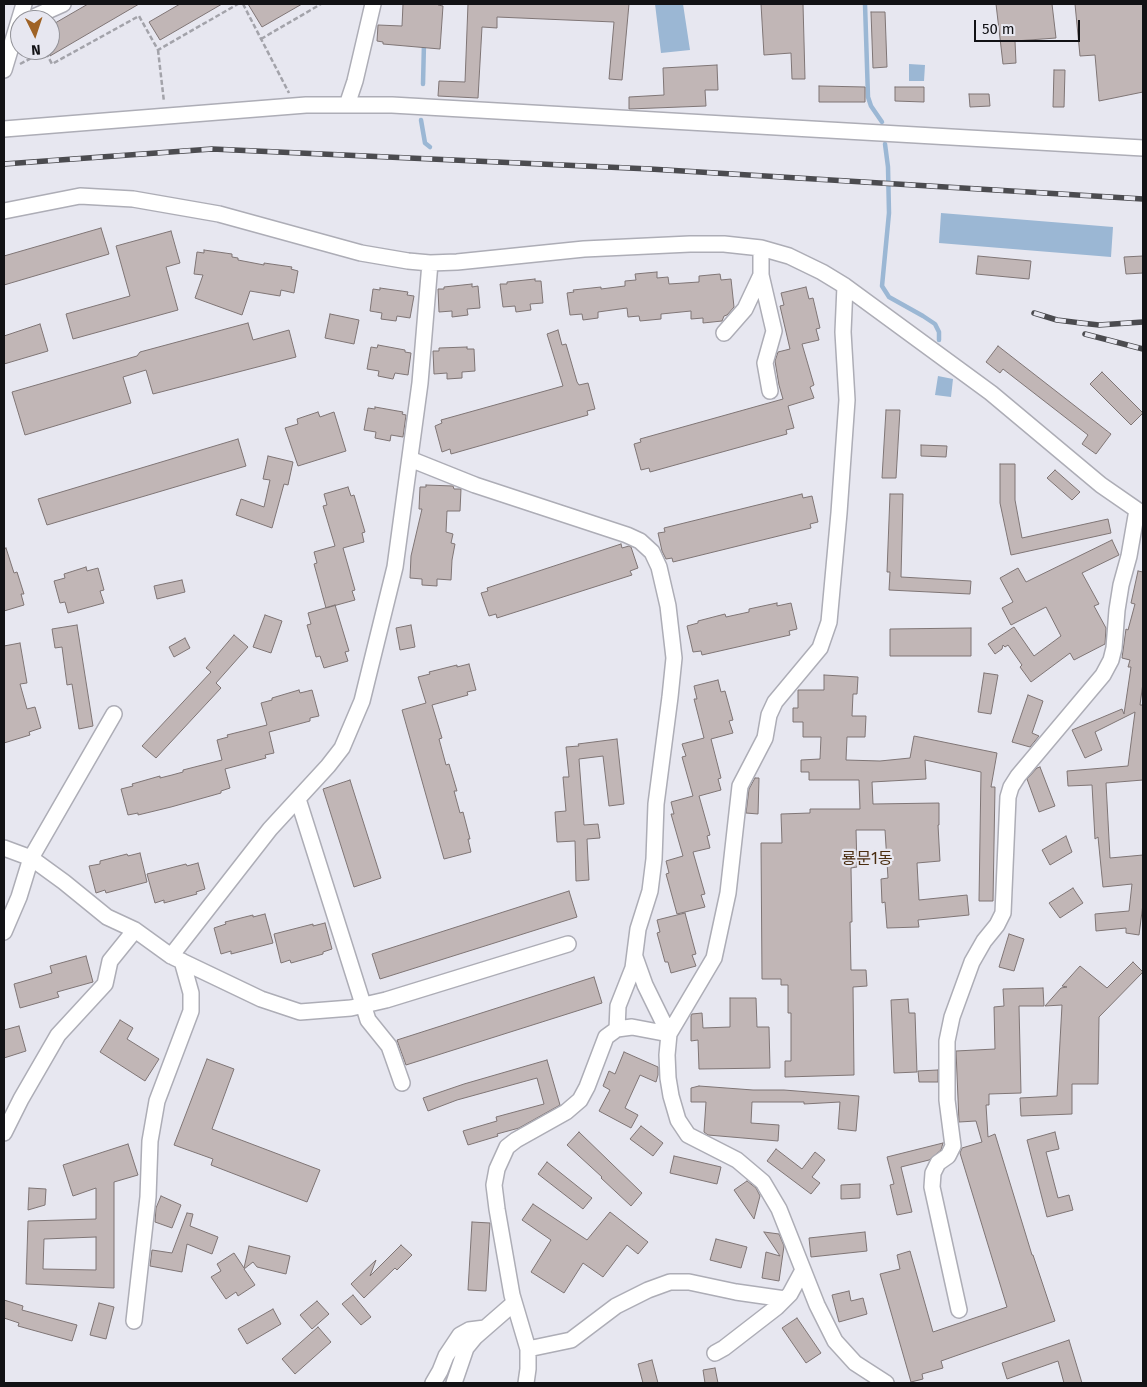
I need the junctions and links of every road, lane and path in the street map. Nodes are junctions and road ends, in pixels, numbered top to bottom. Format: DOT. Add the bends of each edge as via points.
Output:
graph roads {
  1 [pos="63,4"];
  2 [pos="238,4"];
  3 [pos="243,4"];
  4 [pos="321,4"];
  5 [pos="373,4"];
  6 [pos="49,10"];
  7 [pos="261,38"];
  8 [pos="158,50"];
  9 [pos="26,60"];
  10 [pos="50,60"];
  11 [pos="59,60"];
  12 [pos="60,60"];
  13 [pos="8,69"];
  14 [pos="347,105"];
  15 [pos="296,106"];
  16 [pos="166,116"];
  17 [pos="4,129"];
  18 [pos="1143,148"];
  19 [pos="4,211"];
  20 [pos="761,248"];
  21 [pos="430,263"];
  22 [pos="761,275"];
  23 [pos="845,286"];
  24 [pos="724,333"];
  25 [pos="770,391"];
  26 [pos="410,459"];
  27 [pos="1140,512"];
  28 [pos="114,714"];
  29 [pos="298,799"];
  30 [pos="4,848"];
  31 [pos="31,858"];
  32 [pos="136,930"];
  33 [pos="4,932"];
  34 [pos="568,944"];
  35 [pos="635,956"];
  36 [pos="176,958"];
  37 [pos="363,1006"];
  38 [pos="617,1029"];
  39 [pos="669,1034"];
  40 [pos="402,1083"];
  41 [pos="4,1133"];
  42 [pos="803,1270"];
  43 [pos="785,1299"];
  44 [pos="514,1303"];
  45 [pos="959,1310"];
  46 [pos="134,1321"];
  47 [pos="485,1328"];
  48 [pos="528,1349"];
  49 [pos="715,1353"];
  50 [pos="433,1383"];
  51 [pos="454,1383"];
  52 [pos="526,1383"];
  53 [pos="886,1383"];
  1 -- 6 [label="street"];
  2 -- 8 [label="path"];
  3 -- 7 [label="path"];
  4 -- 7 [label="path"];
  5 -- 14 [label="street"];
  7 -- 15 [label="path"];
  8 -- 12 [label="path" via="139,16"];
  8 -- 16 [label="path"];
  9 -- 13 [label="path"];
  10 -- 11 [label="path" via="52,64"];
  14 -- 15 [label="street"];
  14 -- 18 [label="street"];
  15 -- 16 [label="street"];
  16 -- 17 [label="street"];
  19 -- 21 [label="street" via="80,196 133,199 219,214 361,253"];
  20 -- 21 [label="street" via="724,244 584,249"];
  20 -- 22 [label="street"];
  20 -- 23 [label="street" via="789,256"];
  21 -- 26 [label="street"];
  22 -- 24 [label="street" via="745,309"];
  22 -- 25 [label="street" via="774,331 765,363"];
  23 -- 27 [label="street" via="991,393 1101,485"];
  23 -- 39 [label="street" via="847,400 829,622 820,648 775,702 765,738 740,786 728,893 714,958"];
  26 -- 29 [label="street" via="395,567 362,701 342,748"];
  26 -- 35 [label="street" via="474,485 627,535 652,552 659,567 668,606 674,658 656,804 650,891 638,928"];
  27 -- 45 [label="street" via="1121,585 1111,660 1103,675 1011,787 1003,913 972,962 952,1017 947,1041 947,1100 953,1146 948,1156 938,1163 932,1187"];
  28 -- 31 [label="street"];
  29 -- 36 [label="street" via="270,829"];
  29 -- 37 [label="street"];
  30 -- 31 [label="street"];
  31 -- 32 [label="street" via="107,917"];
  31 -- 33 [label="street" via="20,897"];
  32 -- 36 [label="street"];
  32 -- 41 [label="street" via="110,962 105,984 58,1035"];
  34 -- 37 [label="street"];
  35 -- 38 [label="street" via="618,1006"];
  35 -- 39 [label="street"];
  36 -- 37 [label="street" via="261,999 300,1012"];
  36 -- 46 [label="street" via="191,993 191,1011 157,1101 150,1141 148,1197"];
  37 -- 40 [label="street" via="368,1020 389,1046"];
  38 -- 39 [label="street" via="632,1027"];
  38 -- 44 [label="street" via="606,1037 580,1100 566,1112 516,1140 508,1147 497,1169 494,1184 497,1209"];
  39 -- 42 [label="street" via="666,1055 668,1078 678,1120 688,1135 738,1160 763,1182 779,1209"];
  42 -- 43 [label="street"];
  42 -- 53 [label="street" via="835,1341 854,1363"];
  43 -- 48 [label="street" via="689,1282 670,1282 616,1306 571,1340"];
  43 -- 49 [label="street"];
  44 -- 47 [label="street"];
  44 -- 48 [label="street"];
  47 -- 50 [label="street" via="460,1335"];
  47 -- 51 [label="street" via="466,1348"];
  48 -- 52 [label="street"];
}
